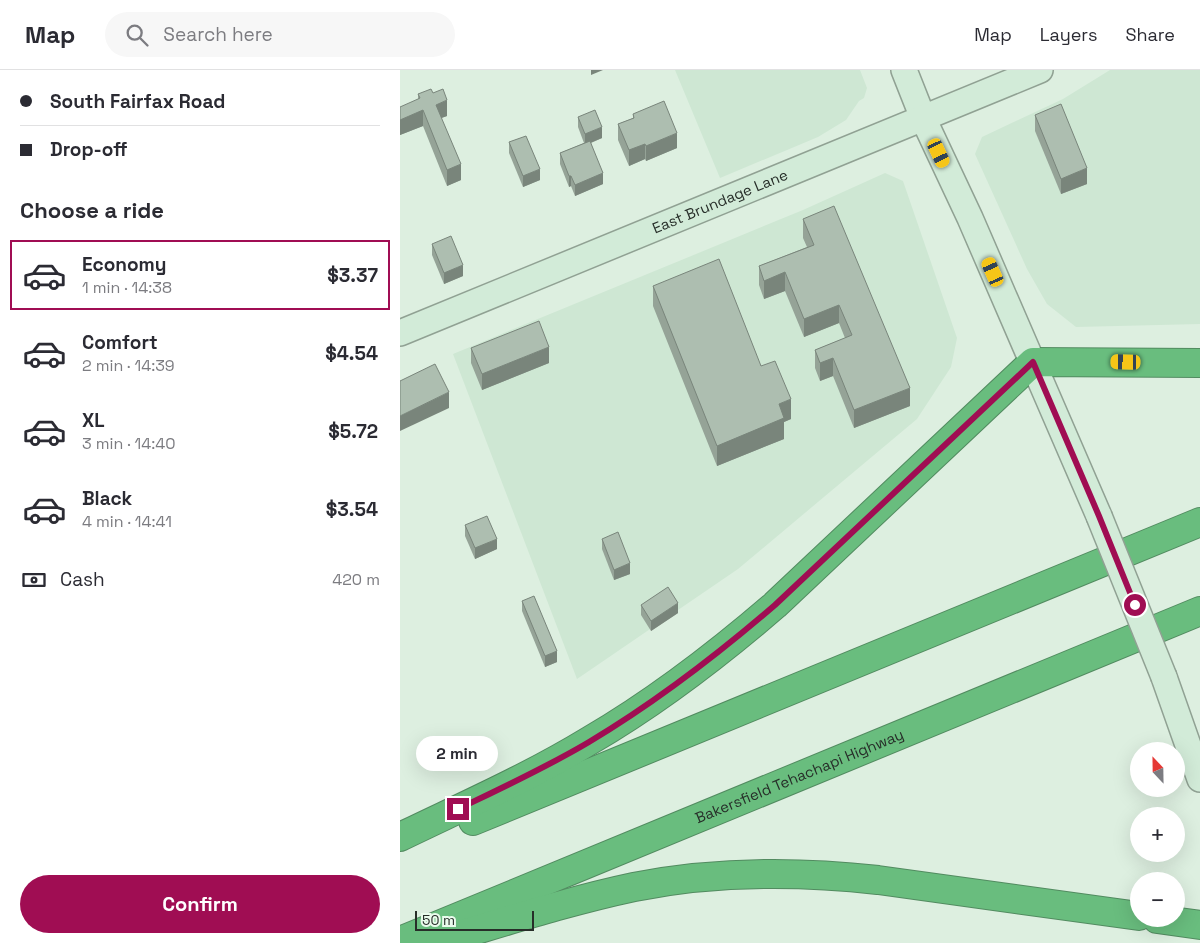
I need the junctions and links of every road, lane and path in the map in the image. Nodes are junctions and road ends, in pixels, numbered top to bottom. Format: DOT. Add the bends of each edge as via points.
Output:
graph roads {
  1 [pos="904,70"];
  2 [pos="1040,70"];
  3 [pos="923,118"];
  4 [pos="400,334"];
  5 [pos="1033,362"];
  6 [pos="1200,363"];
  7 [pos="1200,522"];
  8 [pos="1200,611"];
  9 [pos="1200,780"];
  10 [pos="400,837"];
  11 [pos="400,851"];
  12 [pos="1130,915"];
  13 [pos="1185,923"];
  14 [pos="1200,925"];
  15 [pos="400,941"];
  16 [pos="434,943"];
  1 -- 3 [label="main road"];
  2 -- 3 [label="main road, East Brundage Lane"];
  3 -- 4 [label="main road, East Brundage Lane"];
  3 -- 5 [label="main road"];
  5 -- 6 [label="highway"];
  5 -- 9 [label="main road, bridge" via="1164,677"];
  5 -- 10 [label="highway" via="775,605 690,674 589,742 518,781"];
  7 -- 11 [label="highway"];
  8 -- 15 [label="highway, Bakersfield Tehachapi Highway"];
  12 -- 16 [label="highway" via="836,875 735,874 634,887"];
  13 -- 14 [label="highway"];
}
